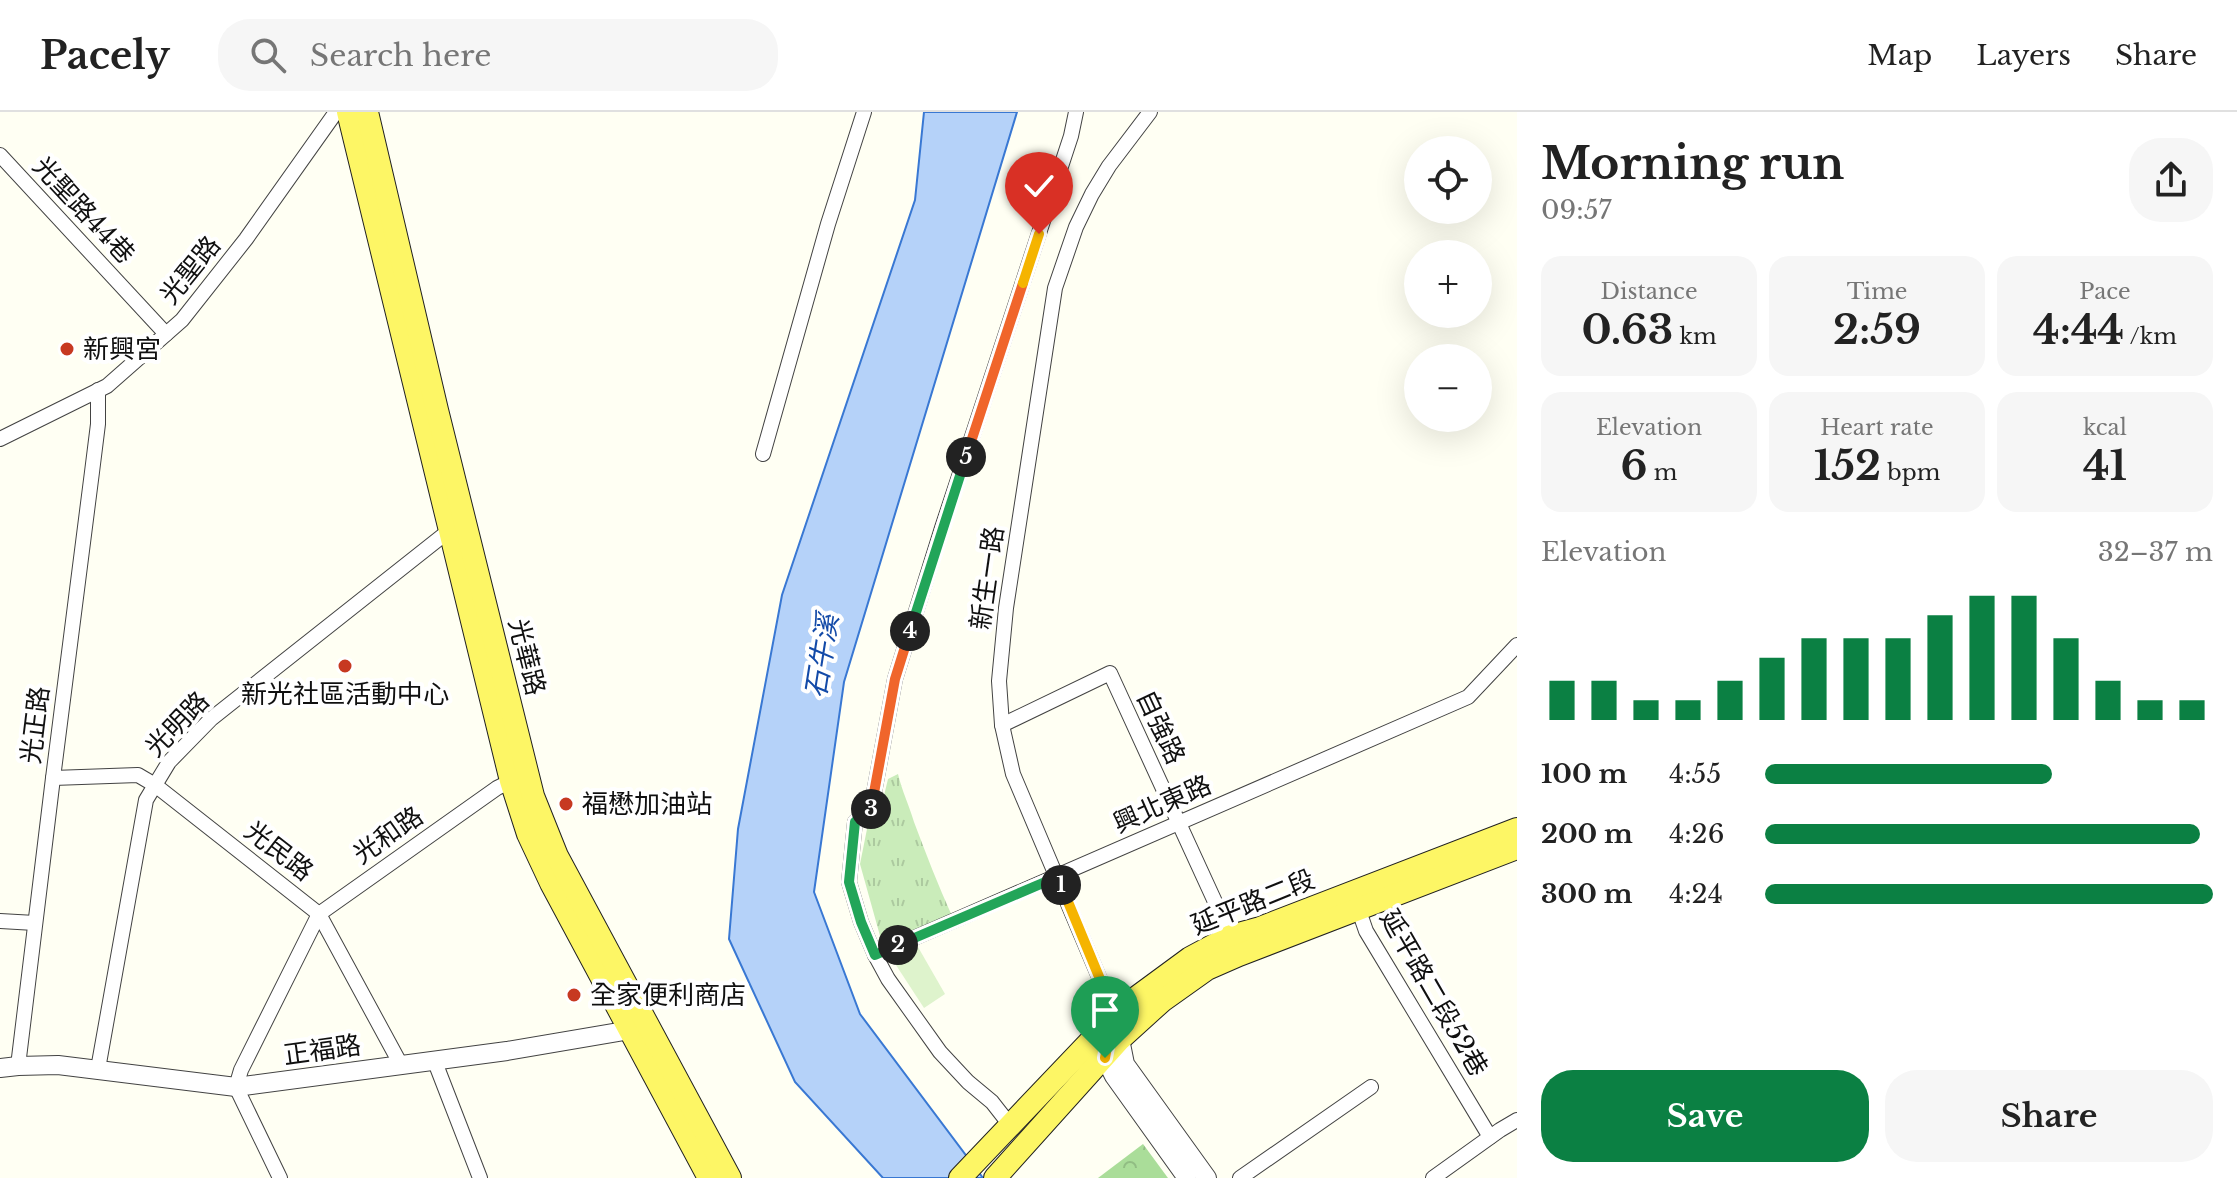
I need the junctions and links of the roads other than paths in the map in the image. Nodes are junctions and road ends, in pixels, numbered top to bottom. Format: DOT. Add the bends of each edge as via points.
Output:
graph roads {
  1 [pos="336,112"];
  2 [pos="348,112"];
  3 [pos="367,112"];
  4 [pos="864,112"];
  5 [pos="1076,112"];
  6 [pos="1150,112"];
  7 [pos="0,155"];
  8 [pos="166,334"];
  9 [pos="420,370"];
  10 [pos="98,390"];
  11 [pos="0,439"];
  12 [pos="763,454"];
  13 [pos="457,524"];
  14 [pos="1517,645"];
  15 [pos="1002,725"];
  16 [pos="53,778"];
  17 [pos="519,778"];
  18 [pos="155,785"];
  19 [pos="1179,823"];
  20 [pos="1517,829"];
  21 [pos="1517,848"];
  22 [pos="1057,877"];
  23 [pos="1356,901"];
  24 [pos="319,914"];
  25 [pos="0,921"];
  26 [pos="35,923"];
  27 [pos="1235,945"];
  28 [pos="875,955"];
  29 [pos="640,1029"];
  30 [pos="1116,1029"];
  31 [pos="1105,1058"];
  32 [pos="435,1062"];
  33 [pos="401,1065"];
  34 [pos="9,1067"];
  35 [pos="98,1069"];
  36 [pos="236,1087"];
  37 [pos="1371,1087"];
  38 [pos="1517,1120"];
  39 [pos="1012,1123"];
  40 [pos="1490,1137"];
  41 [pos="280,1178"];
  42 [pos="480,1178"];
  43 [pos="709,1178"];
  44 [pos="730,1178"];
  45 [pos="960,1178"];
  46 [pos="995,1178"];
  47 [pos="1187,1178"];
  48 [pos="1207,1178"];
  49 [pos="1240,1178"];
  50 [pos="1433,1178"];
  1 -- 8 [label="street, 光聖路" via="246,239"];
  2 -- 9 [label="main road, 光華路"];
  3 -- 9 [label="main road, 光華路"];
  4 -- 12 [label="street"];
  5 -- 28 [label="street" via="895,679 871,809 855,822 849,882"];
  6 -- 15 [label="street, 新生一路" via="1092,194 1055,288 1006,608 999,681"];
  7 -- 8 [label="street, 光聖路44巷"];
  8 -- 10 [label="street, 光聖路"];
  9 -- 13 [label="main road, 光華路"];
  10 -- 11 [label="street, 光聖路"];
  10 -- 16 [label="street, 光正路"];
  13 -- 17 [label="main road, 光華路"];
  13 -- 18 [label="street, 光明路" via="211,719 169,762"];
  14 -- 19 [label="street, 興北東路" via="1468,697"];
  15 -- 19 [label="street, 自強路" via="1110,673"];
  15 -- 22 [label="street, 新生一路" via="1013,774"];
  16 -- 18 [label="street, 光民路" via="138,775"];
  16 -- 26 [label="street, 光正路"];
  17 -- 24 [label="street, 光和路" via="488,794"];
  17 -- 29 [label="main road, 光華路" via="528,834 551,883"];
  18 -- 24 [label="street, 光民路"];
  18 -- 35 [label="street, 光明路" via="146,800"];
  19 -- 22 [label="street, 興北東路"];
  19 -- 27 [label="street, 自強路"];
  20 -- 23 [label="main road, 延平路二段"];
  21 -- 23 [label="main road, 延平路二段"];
  22 -- 28 [label="street, 興北東路"];
  22 -- 30 [label="street, 新生一路"];
  23 -- 27 [label="main road, 延平路二段" via="1260,928"];
  23 -- 40 [label="street, 延平路二段52巷" via="1366,931"];
  24 -- 33 [label="street, 光民路"];
  24 -- 36 [label="street, 光和路"];
  25 -- 26 [label="street"];
  26 -- 34 [label="street, 光正路"];
  27 -- 30 [label="main road, 延平路二段" via="1190,958 1127,1005"];
  28 -- 39 [label="street" via="940,1052"];
  29 -- 32 [label="street, 正福路"];
  29 -- 43 [label="main road, 光華路"];
  29 -- 44 [label="main road, 光華路"];
  30 -- 31 [label="main road, 延平路二段"];
  30 -- 39 [label="main road, 延平路二段"];
  30 -- 48 [label="street" via="1125,1064"];
  31 -- 46 [label="main road, 延平路二段"];
  31 -- 47 [label="street"];
  32 -- 33 [label="street, 正福路"];
  32 -- 42 [label="street"];
  33 -- 36 [label="street, 正福路"];
  34 -- 35 [label="street, 正福路"];
  35 -- 36 [label="street, 正福路"];
  36 -- 41 [label="street"];
  37 -- 49 [label="street"];
  38 -- 40 [label="street"];
  39 -- 45 [label="main road, 延平路二段"];
  40 -- 50 [label="street"];
}
